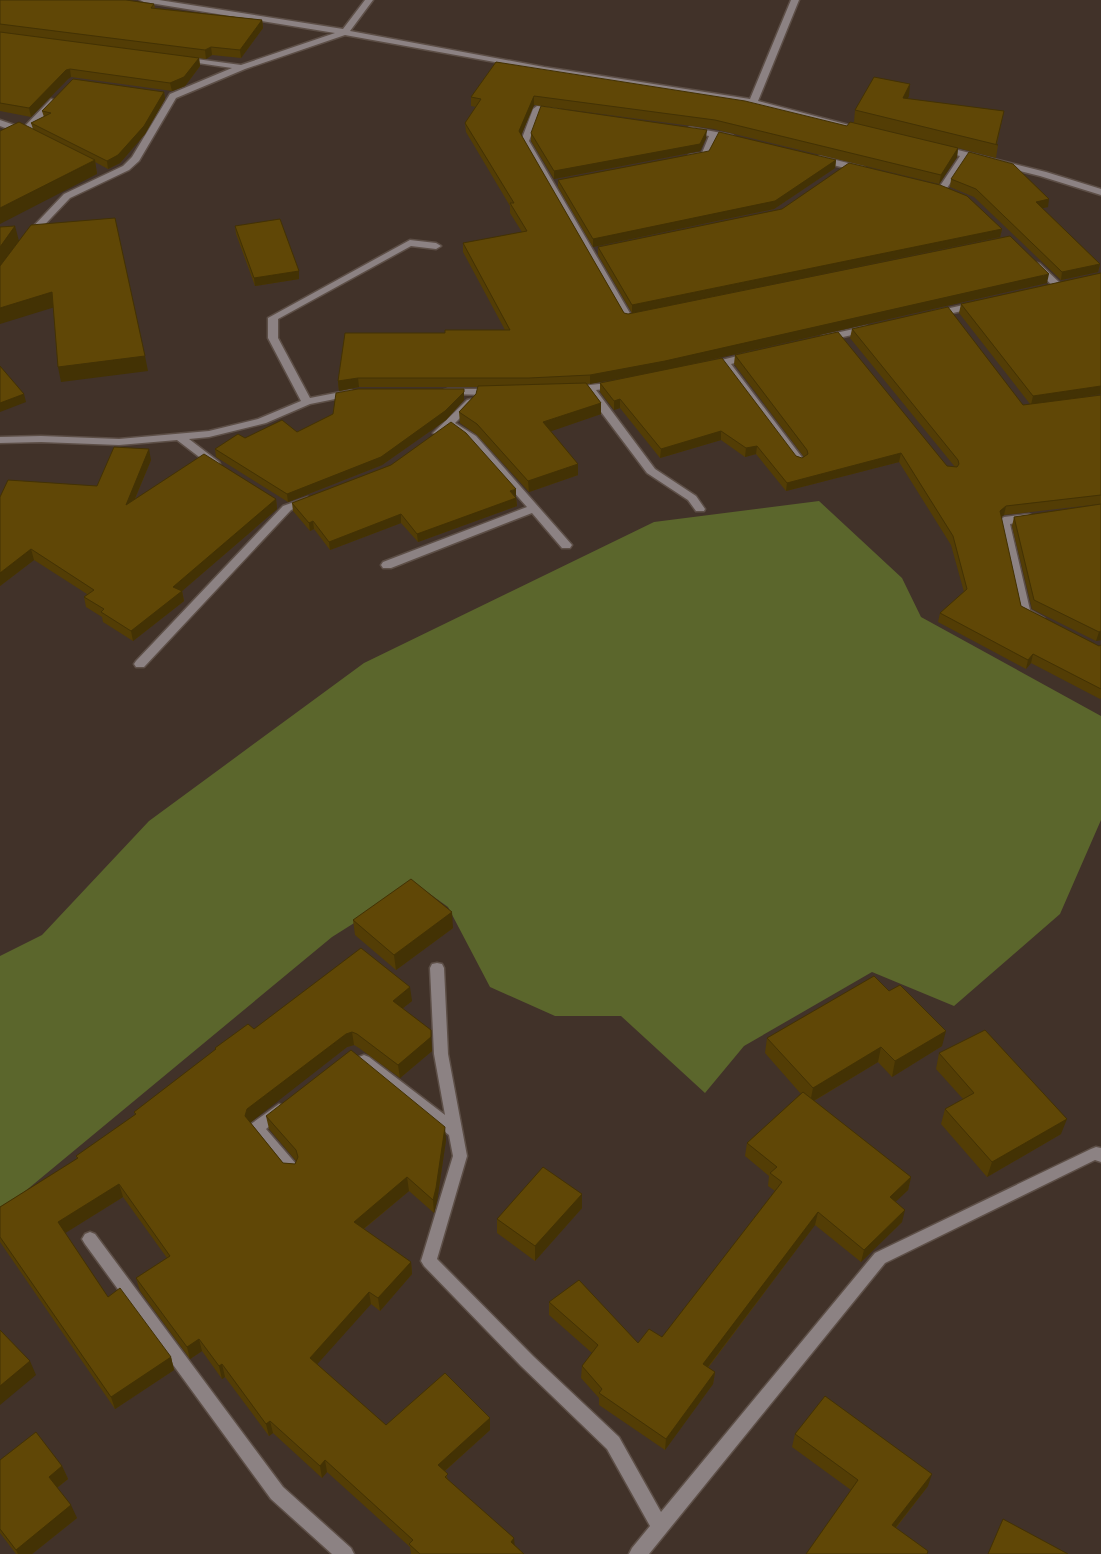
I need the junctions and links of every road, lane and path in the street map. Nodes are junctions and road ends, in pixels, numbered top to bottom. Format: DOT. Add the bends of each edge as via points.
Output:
graph roads {
  1 [pos="144,0"];
  2 [pos="369,0"];
  3 [pos="795,0"];
  4 [pos="346,32"];
  5 [pos="176,58"];
  6 [pos="242,67"];
  7 [pos="58,96"];
  8 [pos="753,102"];
  9 [pos="566,113"];
  10 [pos="0,123"];
  11 [pos="685,129"];
  12 [pos="871,132"];
  13 [pos="714,134"];
  14 [pos="743,140"];
  15 [pos="930,146"];
  16 [pos="965,155"];
  17 [pos="809,157"];
  18 [pos="685,158"];
  19 [pos="866,170"];
  20 [pos="933,187"];
  21 [pos="1101,192"];
  22 [pos="24,243"];
  23 [pos="436,246"];
  24 [pos="1030,260"];
  25 [pos="1058,286"];
  26 [pos="986,303"];
  27 [pos="647,315"];
  28 [pos="922,317"];
  29 [pos="876,327"];
  30 [pos="811,342"];
  31 [pos="763,353"];
  32 [pos="725,362"];
  33 [pos="699,368"];
  34 [pos="625,383"];
  35 [pos="590,389"];
  36 [pos="564,390"];
  37 [pos="359,392"];
  38 [pos="433,392"];
  39 [pos="472,392"];
  40 [pos="500,392"];
  41 [pos="307,402"];
  42 [pos="451,422"];
  43 [pos="181,438"];
  44 [pos="430,439"];
  45 [pos="0,440"];
  46 [pos="800,462"];
  47 [pos="225,470"];
  48 [pos="314,498"];
  49 [pos="535,508"];
  50 [pos="700,509"];
  51 [pos="1043,516"];
  52 [pos="566,545"];
  53 [pos="387,566"];
  54 [pos="1049,624"];
  55 [pos="140,664"];
  56 [pos="437,968"];
  57 [pos="353,1052"];
  58 [pos="293,1099"];
  59 [pos="455,1131"];
  60 [pos="1101,1156"];
  61 [pos="292,1170"];
  62 [pos="90,1238"];
  63 [pos="660,1527"];
  64 [pos="345,1554"];
  65 [pos="638,1554"];
  1 -- 4 [label="street"];
  2 -- 4 [label="street"];
  3 -- 8 [label="street"];
  4 -- 6 [label="street"];
  4 -- 8 [label="street" via="544,69"];
  5 -- 6 [label="street"];
  6 -- 22 [label="street" via="169,96 136,159 126,168 105,173 67,196"];
  7 -- 10 [label="street" via="28,134"];
  8 -- 12 [label="street"];
  9 -- 27 [label="street" via="537,108 525,141 555,183 628,319"];
  11 -- 13 [label="street"];
  13 -- 14 [label="street"];
  13 -- 18 [label="street" via="705,155"];
  15 -- 16 [label="street"];
  16 -- 20 [label="street" via="947,191"];
  16 -- 21 [label="street"];
  17 -- 19 [label="street" via="843,168"];
  23 -- 41 [label="street" via="410,243 274,318 273,338"];
  24 -- 25 [label="street"];
  26 -- 28 [label="street" via="953,315"];
  29 -- 30 [label="street" via="843,339"];
  31 -- 32 [label="street"];
  32 -- 33 [label="street"];
  32 -- 46 [label="street"];
  34 -- 35 [label="street"];
  35 -- 36 [label="street"];
  35 -- 50 [label="street" via="652,471 692,498"];
  37 -- 41 [label="street"];
  38 -- 39 [label="street"];
  39 -- 40 [label="street"];
  39 -- 42 [label="street" via="471,402"];
  41 -- 43 [label="street" via="262,421"];
  42 -- 44 [label="street"];
  42 -- 49 [label="street" via="472,438"];
  43 -- 45 [label="street" via="119,442"];
  43 -- 47 [label="street"];
  48 -- 55 [label="street" via="283,506"];
  49 -- 52 [label="street"];
  49 -- 53 [label="street"];
  51 -- 54 [label="street" via="1004,521 1026,612"];
  56 -- 59 [label="street" via="442,1054"];
  57 -- 59 [label="street"];
  58 -- 61 [label="street" via="256,1128"];
  59 -- 63 [label="street" via="460,1156 429,1261 613,1443"];
  60 -- 63 [label="street" via="1096,1153 880,1258"];
  62 -- 64 [label="street" via="277,1493"];
  63 -- 65 [label="street"];
}
